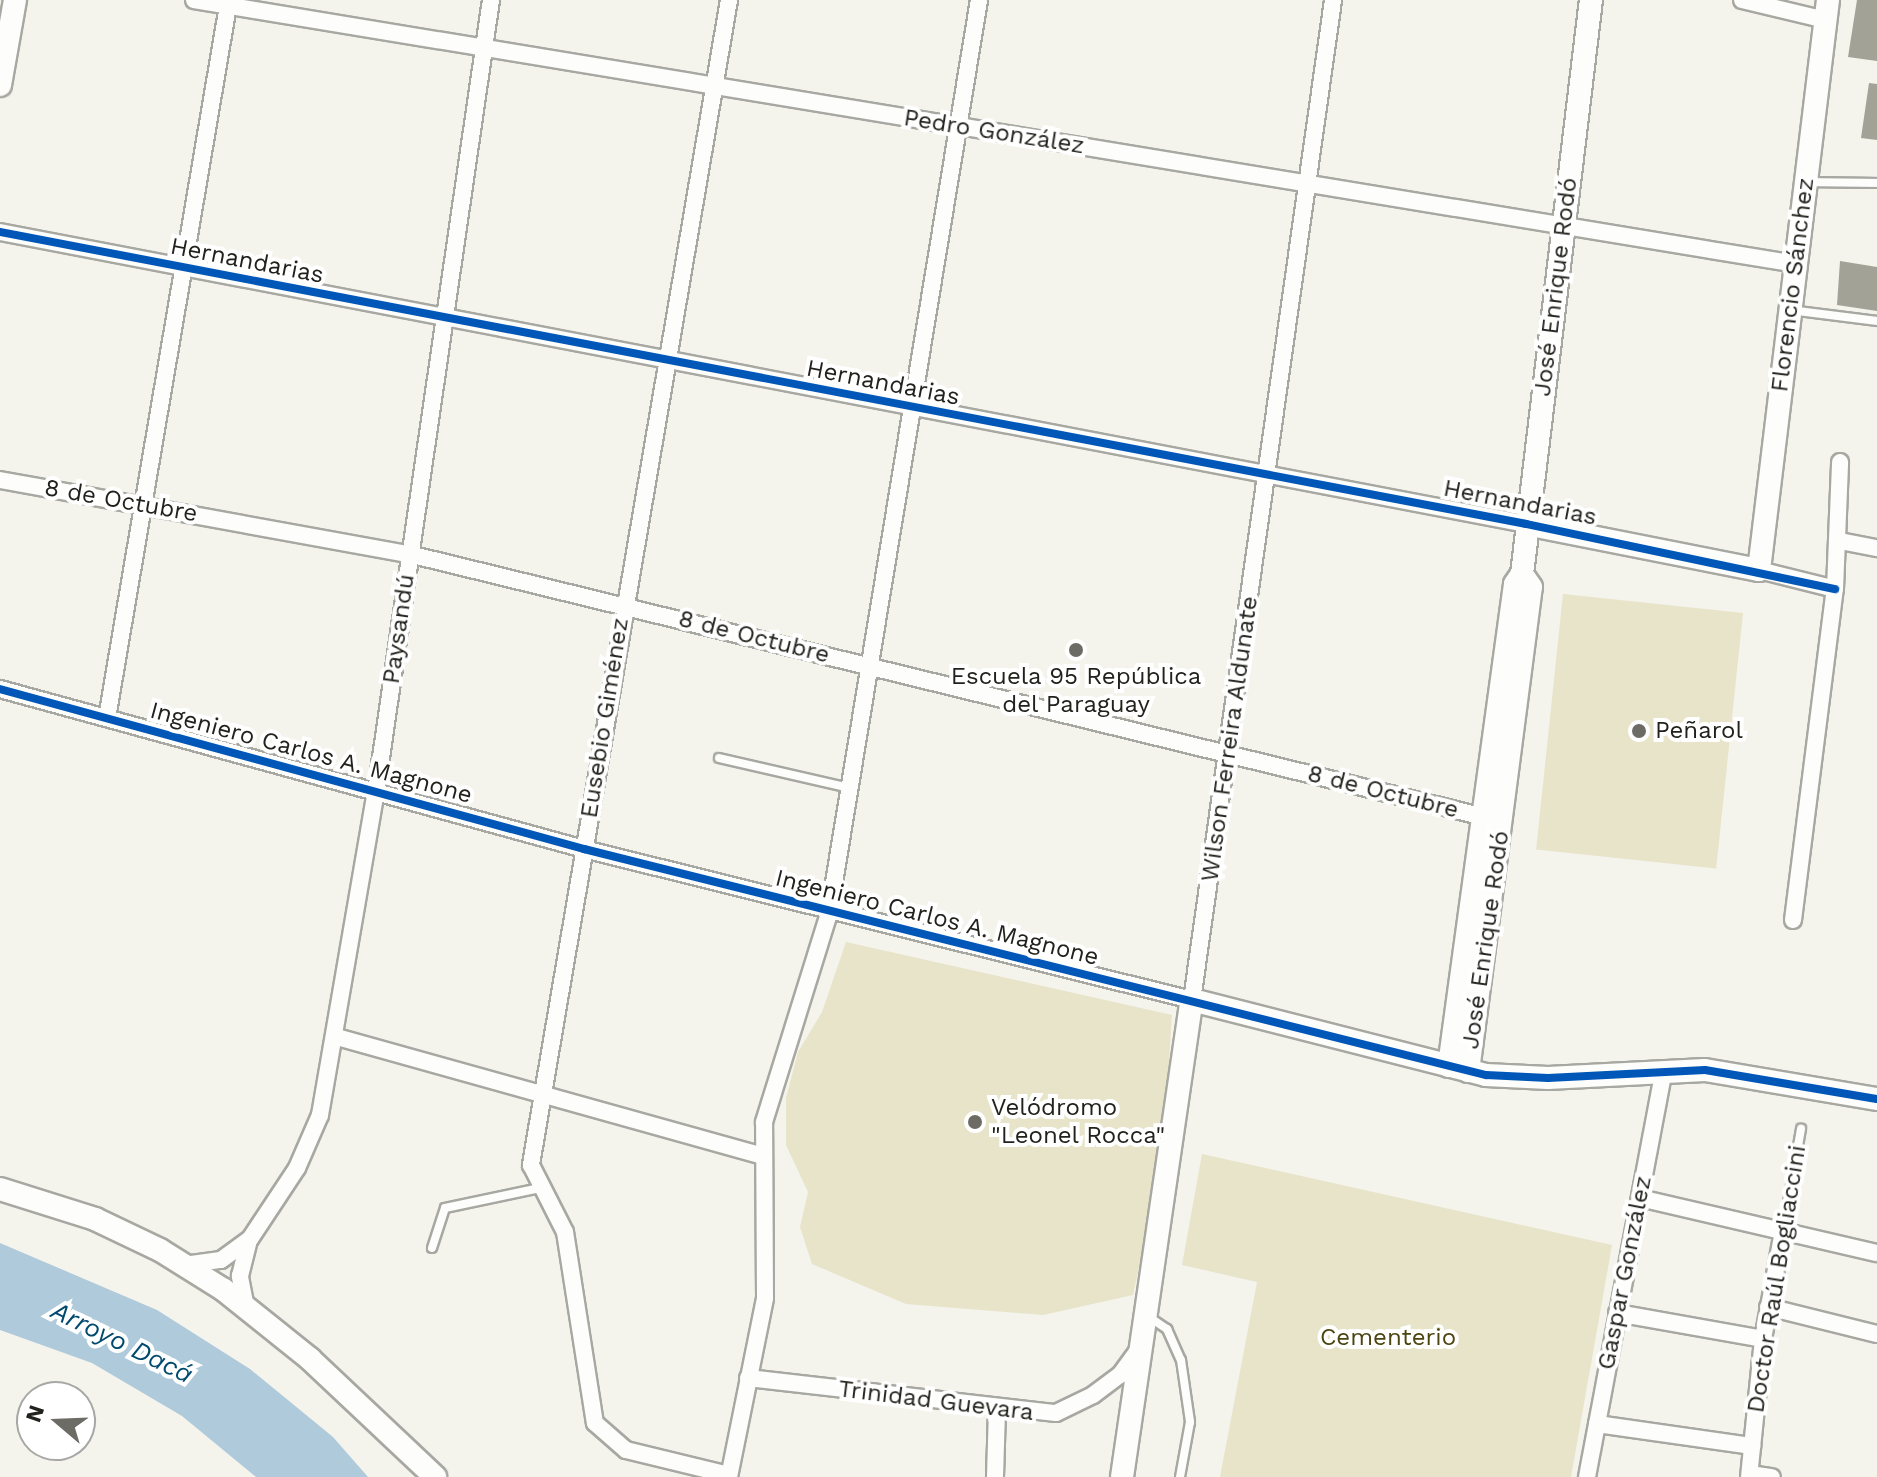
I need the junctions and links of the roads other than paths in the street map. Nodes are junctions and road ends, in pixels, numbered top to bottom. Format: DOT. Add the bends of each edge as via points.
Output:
graph roads {
  1 [pos="15,0"];
  2 [pos="194,0"];
  3 [pos="491,0"];
  4 [pos="729,0"];
  5 [pos="979,0"];
  6 [pos="1333,0"];
  7 [pos="1591,0"];
  8 [pos="1742,0"];
  9 [pos="228,3"];
  10 [pos="1826,10"];
  11 [pos="484,48"];
  12 [pos="0,85"];
  13 [pos="714,86"];
  14 [pos="958,127"];
  15 [pos="1805,182"];
  16 [pos="1307,183"];
  17 [pos="1877,183"];
  18 [pos="1563,225"];
  19 [pos="0,232"];
  20 [pos="1795,264"];
  21 [pos="186,271"];
  22 [pos="1790,310"];
  23 [pos="444,319"];
  24 [pos="1877,321"];
  25 [pos="667,362"];
  26 [pos="913,409"];
  27 [pos="1840,462"];
  28 [pos="1269,476"];
  29 [pos="0,480"];
  30 [pos="143,505"];
  31 [pos="1526,524"];
  32 [pos="1840,541"];
  33 [pos="1877,548"];
  34 [pos="409,554"];
  35 [pos="1759,570"];
  36 [pos="1835,589"];
  37 [pos="624,605"];
  38 [pos="872,666"];
  39 [pos="0,689"];
  40 [pos="107,718"];
  41 [pos="1228,753"];
  42 [pos="719,758"];
  43 [pos="851,789"];
  44 [pos="376,792"];
  45 [pos="1493,819"];
  46 [pos="584,849"];
  47 [pos="829,913"];
  48 [pos="1793,920"];
  49 [pos="1192,1000"];
  50 [pos="337,1037"];
  51 [pos="1458,1069"];
  52 [pos="1664,1070"];
  53 [pos="542,1095"];
  54 [pos="1877,1099"];
  55 [pos="1801,1129"];
  56 [pos="761,1155"];
  57 [pos="540,1188"];
  58 [pos="0,1189"];
  59 [pos="1640,1198"];
  60 [pos="1783,1231"];
  61 [pos="250,1239"];
  62 [pos="432,1248"];
  63 [pos="1877,1253"];
  64 [pos="184,1265"];
  65 [pos="1768,1307"];
  66 [pos="246,1308"];
  67 [pos="1617,1313"];
  68 [pos="1149,1317"];
  69 [pos="1877,1334"];
  70 [pos="1763,1339"];
  71 [pos="1145,1342"];
  72 [pos="748,1378"];
  73 [pos="997,1410"];
  74 [pos="1597,1424"];
  75 [pos="1752,1446"];
  76 [pos="729,1476"];
  77 [pos="1749,1476"];
  78 [pos="435,1477"];
  79 [pos="995,1477"];
  80 [pos="1122,1477"];
  81 [pos="1180,1477"];
  82 [pos="1587,1477"];
  83 [pos="1772,1477"];
  1 -- 12 [label="street"];
  2 -- 9 [label="street, Pedro González"];
  3 -- 11 [label="street, Paysandú"];
  4 -- 13 [label="street, Eusebio Giménez"];
  5 -- 14 [label="street"];
  6 -- 16 [label="street, Wilson Ferreira Aldunate"];
  7 -- 18 [label="street, José Enrique Rodó"];
  8 -- 10 [label="street"];
  9 -- 11 [label="street, Pedro González"];
  9 -- 21 [label="street"];
  10 -- 15 [label="street, Florencio Sánchez"];
  11 -- 13 [label="street, Pedro González"];
  11 -- 23 [label="street, Paysandú"];
  13 -- 14 [label="street, Pedro González"];
  13 -- 25 [label="street, Eusebio Giménez"];
  14 -- 16 [label="street, Pedro González"];
  14 -- 26 [label="street"];
  15 -- 17 [label="lane"];
  15 -- 20 [label="street, Florencio Sánchez"];
  16 -- 18 [label="street, Pedro González"];
  16 -- 28 [label="street, Wilson Ferreira Aldunate"];
  18 -- 20 [label="street, Pedro González"];
  18 -- 31 [label="street, José Enrique Rodó"];
  19 -- 21 [label="street, Hernandarias"];
  20 -- 22 [label="street, Florencio Sánchez"];
  21 -- 23 [label="street, Hernandarias"];
  21 -- 30 [label="street"];
  22 -- 24 [label="lane"];
  22 -- 35 [label="street, Florencio Sánchez"];
  23 -- 25 [label="street, Hernandarias"];
  23 -- 34 [label="street, Paysandú"];
  25 -- 26 [label="street, Hernandarias"];
  25 -- 37 [label="street, Eusebio Giménez"];
  26 -- 28 [label="street, Hernandarias"];
  26 -- 38 [label="street"];
  27 -- 32 [label="street"];
  28 -- 31 [label="street, Hernandarias"];
  28 -- 41 [label="street, Wilson Ferreira Aldunate"];
  29 -- 30 [label="street, 8 de Octubre"];
  30 -- 34 [label="street, 8 de Octubre"];
  30 -- 40 [label="street"];
  31 -- 35 [label="street, Hernandarias"];
  31 -- 45 [label="street, José Enrique Rodó" via="1522,574 1531,587"];
  32 -- 33 [label="street"];
  32 -- 36 [label="street"];
  34 -- 37 [label="street, 8 de Octubre"];
  34 -- 44 [label="street, Paysandú"];
  35 -- 36 [label="street"];
  36 -- 48 [label="street"];
  37 -- 38 [label="street, 8 de Octubre"];
  37 -- 46 [label="street, Eusebio Giménez"];
  38 -- 41 [label="street, 8 de Octubre"];
  38 -- 43 [label="street"];
  39 -- 40 [label="street, Ingeniero Carlos A. Magnone"];
  40 -- 44 [label="street, Ingeniero Carlos A. Magnone"];
  41 -- 45 [label="street, 8 de Octubre"];
  41 -- 49 [label="street, Wilson Ferreira Aldunate"];
  42 -- 43 [label="lane"];
  43 -- 47 [label="street"];
  44 -- 46 [label="street, Ingeniero Carlos A. Magnone"];
  44 -- 50 [label="street, Paysandú"];
  45 -- 51 [label="street, José Enrique Rodó"];
  46 -- 47 [label="street, Ingeniero Carlos A. Magnone"];
  46 -- 53 [label="street, Eusebio Giménez"];
  47 -- 49 [label="street, Ingeniero Carlos A. Magnone"];
  47 -- 56 [label="street" via="768,1097"];
  49 -- 51 [label="street, Ingeniero Carlos A. Magnone"];
  49 -- 68 [label="street, Wilson Ferreira Aldunate"];
  50 -- 53 [label="street"];
  50 -- 61 [label="street, Paysandú" via="311,1141"];
  51 -- 52 [label="street, Ingeniero Carlos A. Magnone" via="1524,1079"];
  52 -- 54 [label="street, Ingeniero Carlos A. Magnone" via="1705,1070"];
  52 -- 59 [label="street, Gaspar González"];
  53 -- 56 [label="street"];
  53 -- 57 [label="street, Eusebio Giménez" via="531,1165"];
  55 -- 60 [label="lane, Doctor Raúl Bogliaccini"];
  56 -- 72 [label="street" via="766,1281"];
  57 -- 62 [label="lane" via="445,1208"];
  57 -- 76 [label="street, Eusebio Giménez" via="558,1214 570,1253 595,1423 626,1450"];
  58 -- 64 [label="street" via="95,1219"];
  59 -- 60 [label="street"];
  59 -- 67 [label="street, Gaspar González"];
  60 -- 63 [label="street"];
  60 -- 65 [label="street, Doctor Raúl Bogliaccini"];
  61 -- 64 [label="street, Paysandú" via="221,1260"];
  61 -- 66 [label="street, Paysandú" via="240,1276"];
  64 -- 66 [label="street"];
  65 -- 69 [label="street"];
  65 -- 70 [label="street, Doctor Raúl Bogliaccini"];
  66 -- 78 [label="street" via="321,1369"];
  67 -- 70 [label="street"];
  67 -- 74 [label="street, Gaspar González"];
  68 -- 71 [label="street, Wilson Ferreira Aldunate"];
  68 -- 81 [label="lane" via="1167,1329 1181,1360 1190,1422"];
  70 -- 75 [label="street, Doctor Raúl Bogliaccini"];
  71 -- 73 [label="street, Trinidad Guevara" via="1120,1375 1075,1407 1056,1413"];
  71 -- 80 [label="street, Wilson Ferreira Aldunate"];
  72 -- 73 [label="street, Trinidad Guevara"];
  72 -- 76 [label="street"];
  73 -- 79 [label="street"];
  74 -- 75 [label="street"];
  74 -- 82 [label="street, Gaspar González"];
  75 -- 77 [label="street, Doctor Raúl Bogliaccini"];
  77 -- 83 [label="street"];
}
